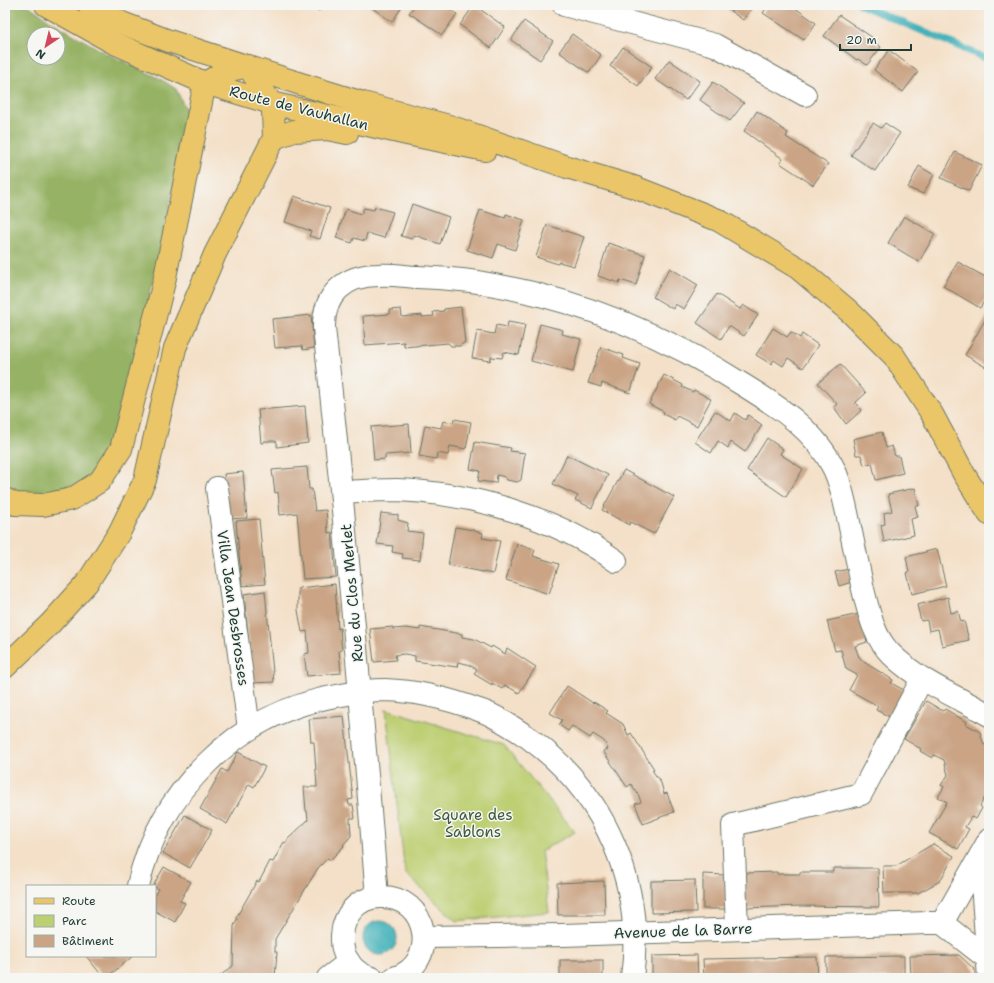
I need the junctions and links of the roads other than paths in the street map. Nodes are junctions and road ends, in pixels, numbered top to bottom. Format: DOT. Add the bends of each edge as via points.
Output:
graph roads {
  1 [pos="46,5"];
  2 [pos="89,5"];
  3 [pos="564,5"];
  4 [pos="248,66"];
  5 [pos="205,83"];
  6 [pos="805,94"];
  7 [pos="271,103"];
  8 [pos="407,134"];
  9 [pos="274,138"];
  10 [pos="567,167"];
  11 [pos="964,474"];
  12 [pos="217,488"];
  13 [pos="342,492"];
  14 [pos="989,498"];
  15 [pos="5,500"];
  16 [pos="989,514"];
  17 [pos="616,561"];
  18 [pos="5,667"];
  19 [pos="922,679"];
  20 [pos="361,692"];
  21 [pos="989,715"];
  22 [pos="250,729"];
  23 [pos="984,848"];
  24 [pos="138,885"];
  25 [pos="377,897"];
  26 [pos="942,923"];
  27 [pos="737,929"];
  28 [pos="635,932"];
  29 [pos="424,937"];
  30 [pos="349,962"];
  31 [pos="989,968"];
  32 [pos="328,978"];
  33 [pos="372,978"];
  34 [pos="394,978"];
  35 [pos="632,978"];
  1 -- 5 [label="main road, Route de Vauhallan" via="112,42"];
  2 -- 4 [label="main road, Route de Vauhallan" via="122,23"];
  3 -- 6 [label="street" via="715,45"];
  4 -- 5 [label="main road" via="226,72"];
  4 -- 7 [label="main road"];
  4 -- 10 [label="main road, Route de Vauhallan" via="356,101 449,126"];
  5 -- 7 [label="main road, Route de Vauhallan"];
  5 -- 15 [label="main road" via="164,282 121,449 100,481 72,499 42,505 15,504"];
  7 -- 8 [label="main road, Route de Vauhallan"];
  7 -- 9 [label="main road"];
  8 -- 9 [label="main road" via="384,140 327,129 294,131"];
  8 -- 10 [label="main road, Route de Vauhallan"];
  9 -- 18 [label="main road" via="215,254 174,348 145,480 119,534 87,583 50,624"];
  10 -- 11 [label="main road, Route de Vauhallan" via="634,187 718,220 798,268 850,312 894,356 932,414"];
  11 -- 14 [label="main road, Route de Vauhallan"];
  11 -- 16 [label="main road, Route de Vauhallan"];
  12 -- 22 [label="street, Villa Jean Desbrosses"];
  13 -- 17 [label="street" via="396,490 485,503 560,528 598,548"];
  13 -- 19 [label="street, Rue du Clos Merlet" via="324,328 324,316 334,293 342,285 376,274 482,282 579,306 677,347 779,407 801,426 820,447 834,469 843,495 875,630 890,654"];
  13 -- 20 [label="street, Rue du Clos Merlet"];
  19 -- 21 [label="street"];
  19 -- 27 [label="street" via="860,794 733,825"];
  20 -- 22 [label="street" via="313,701 284,711"];
  20 -- 25 [label="street, Rue du Clos Merlet"];
  20 -- 28 [label="street" via="384,690 434,696 480,710 515,728 545,750 575,780 602,817 631,895"];
  22 -- 24 [label="street" via="219,751 193,776 171,806 153,840"];
  23 -- 26 [label="street"];
  23 -- 31 [label="street"];
  25 -- 29 [label="street" via="389,897 410,908 418,916"];
  25 -- 30 [label="street" via="365,900 355,907 342,928 343,952"];
  26 -- 27 [label="street, Avenue de la Barre"];
  26 -- 31 [label="street"];
  27 -- 28 [label="street, Avenue de la Barre"];
  28 -- 29 [label="street, Avenue de la Barre"];
  28 -- 35 [label="street"];
  29 -- 34 [label="street" via="422,950 416,962 407,972"];
  30 -- 32 [label="street"];
  30 -- 33 [label="street" via="358,972"];
}
